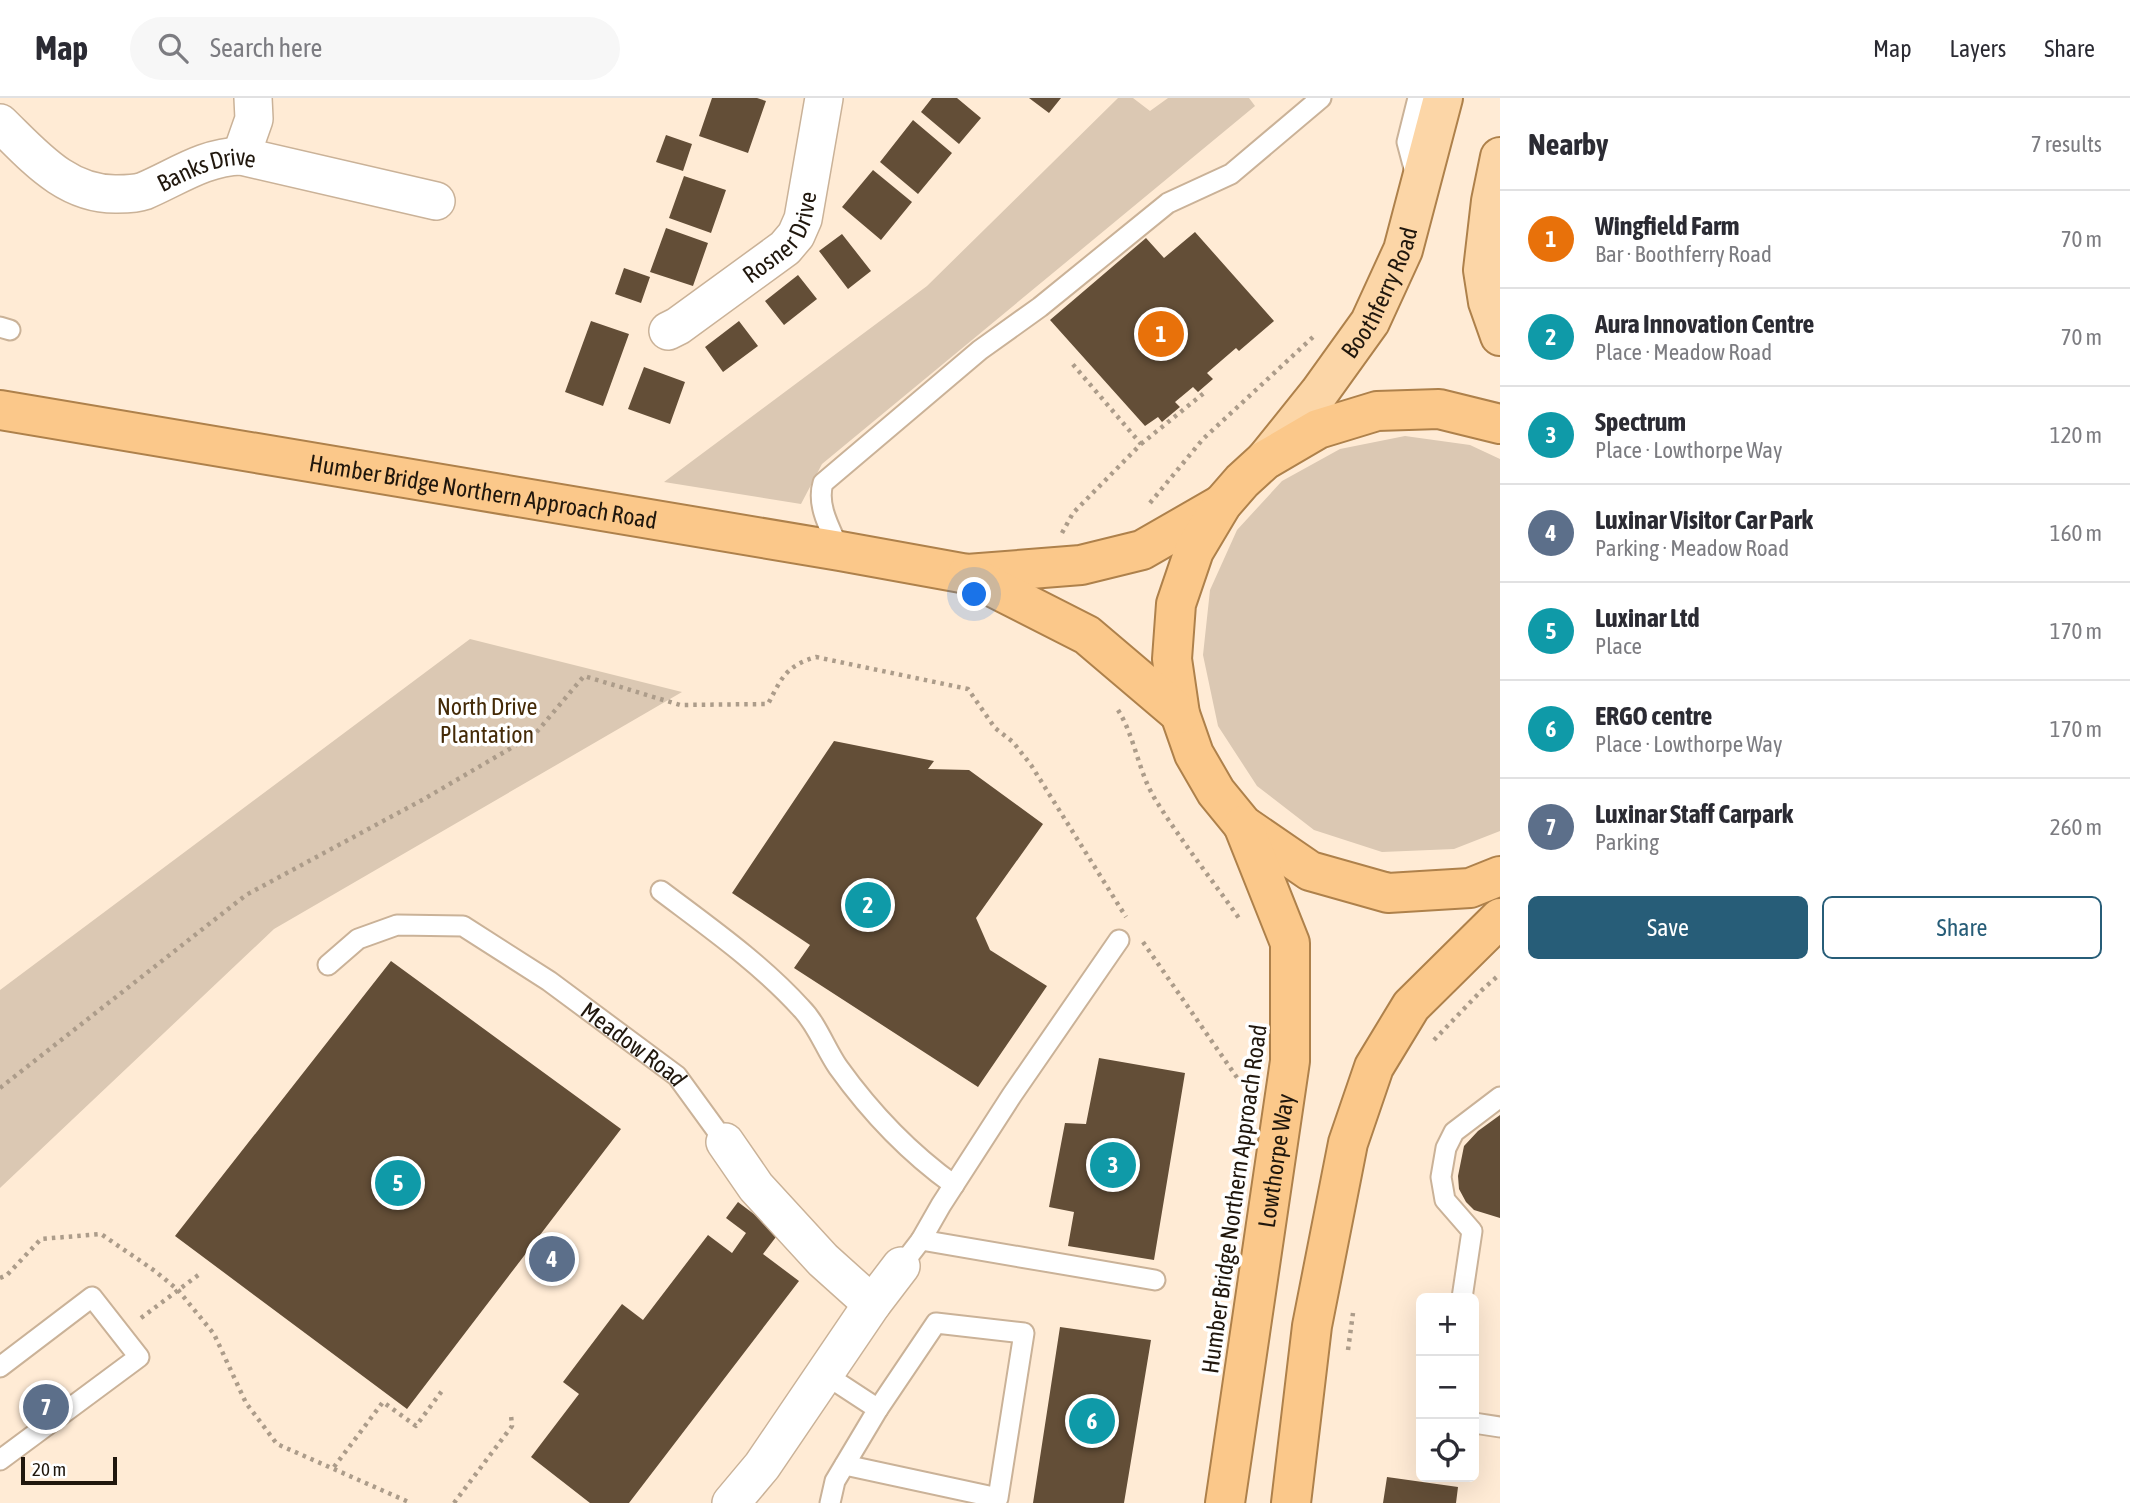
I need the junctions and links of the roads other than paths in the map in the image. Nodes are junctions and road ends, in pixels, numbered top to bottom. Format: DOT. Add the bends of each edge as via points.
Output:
graph roads {
  1 [pos="253,98"];
  2 [pos="824,98"];
  3 [pos="1321,98"];
  4 [pos="1418,98"];
  5 [pos="1443,98"];
  6 [pos="0,123"];
  7 [pos="241,156"];
  8 [pos="1500,157"];
  9 [pos="1420,191"];
  10 [pos="436,201"];
  11 [pos="668,331"];
  12 [pos="1500,336"];
  13 [pos="0,410"];
  14 [pos="1500,424"];
  15 [pos="1265,460"];
  16 [pos="1222,504"];
  17 [pos="840,551"];
  18 [pos="967,574"];
  19 [pos="1180,714"];
  20 [pos="1243,825"];
  21 [pos="1500,876"];
  22 [pos="661,891"];
  23 [pos="1500,918"];
  24 [pos="1125,932"];
  25 [pos="328,965"];
  26 [pos="1500,1097"];
  27 [pos="725,1142"];
  28 [pos="954,1185"];
  29 [pos="911,1253"];
  30 [pos="1155,1280"];
  31 [pos="1463,1293"];
  32 [pos="872,1304"];
  33 [pos="0,1367"];
  34 [pos="825,1375"];
  35 [pos="878,1409"];
  36 [pos="1479,1424"];
  37 [pos="1500,1427"];
  38 [pos="0,1460"];
  39 [pos="845,1465"];
  40 [pos="1294,1497"];
  41 [pos="734,1500"];
  42 [pos="830,1503"];
  43 [pos="1225,1503"];
  1 -- 7 [label="street" via="254,119"];
  2 -- 11 [label="street, Rosner Drive" via="803,219 796,235 785,248"];
  3 -- 17 [label="lane" via="1231,174 1168,203 981,350 823,483 822,505"];
  4 -- 9 [label="lane" via="1407,142"];
  5 -- 9 [label="main road, Boothferry Road"];
  6 -- 7 [label="street, Banks Drive" via="51,172 95,192 142,191 203,163"];
  7 -- 10 [label="street, Banks Drive"];
  8 -- 12 [label="main road" via="1483,270"];
  9 -- 15 [label="main road, Boothferry Road" via="1404,250 1370,322"];
  13 -- 17 [label="highway, Humber Bridge Northern Approach Road"];
  14 -- 15 [label="highway" via="1439,409 1377,411 1318,429"];
  15 -- 16 [label="highway"];
  16 -- 18 [label="highway" via="1142,550 1081,565"];
  16 -- 19 [label="highway" via="1194,551 1177,604 1172,659"];
  17 -- 18 [label="highway, Humber Bridge Northern Approach Road"];
  18 -- 19 [label="highway" via="1087,635"];
  19 -- 20 [label="highway" via="1194,754"];
  20 -- 21 [label="highway" via="1310,871 1388,893 1470,888"];
  20 -- 43 [label="highway, Lowthorpe Way" via="1290,943 1290,1061"];
  22 -- 28 [label="lane" via="751,958 804,1010 837,1066 885,1127 920,1161"];
  23 -- 40 [label="highway" via="1411,1006 1374,1067 1348,1143 1312,1326"];
  24 -- 28 [label="lane"];
  25 -- 27 [label="lane, Meadow Road" via="358,939 397,925 463,926 549,981 677,1076"];
  26 -- 31 [label="lane" via="1454,1132 1446,1148 1441,1177 1446,1200 1472,1231"];
  27 -- 32 [label="street, Meadow Road" via="756,1187 822,1260"];
  28 -- 29 [label="lane"];
  29 -- 30 [label="lane"];
  29 -- 32 [label="street"];
  32 -- 34 [label="street"];
  33 -- 38 [label="lane" via="92,1297 139,1357"];
  34 -- 35 [label="lane"];
  34 -- 41 [label="street"];
  35 -- 39 [label="lane"];
  35 -- 39 [label="lane" via="936,1323 1024,1333 998,1498"];
  36 -- 37 [label="lane"];
  39 -- 42 [label="lane"];
}
